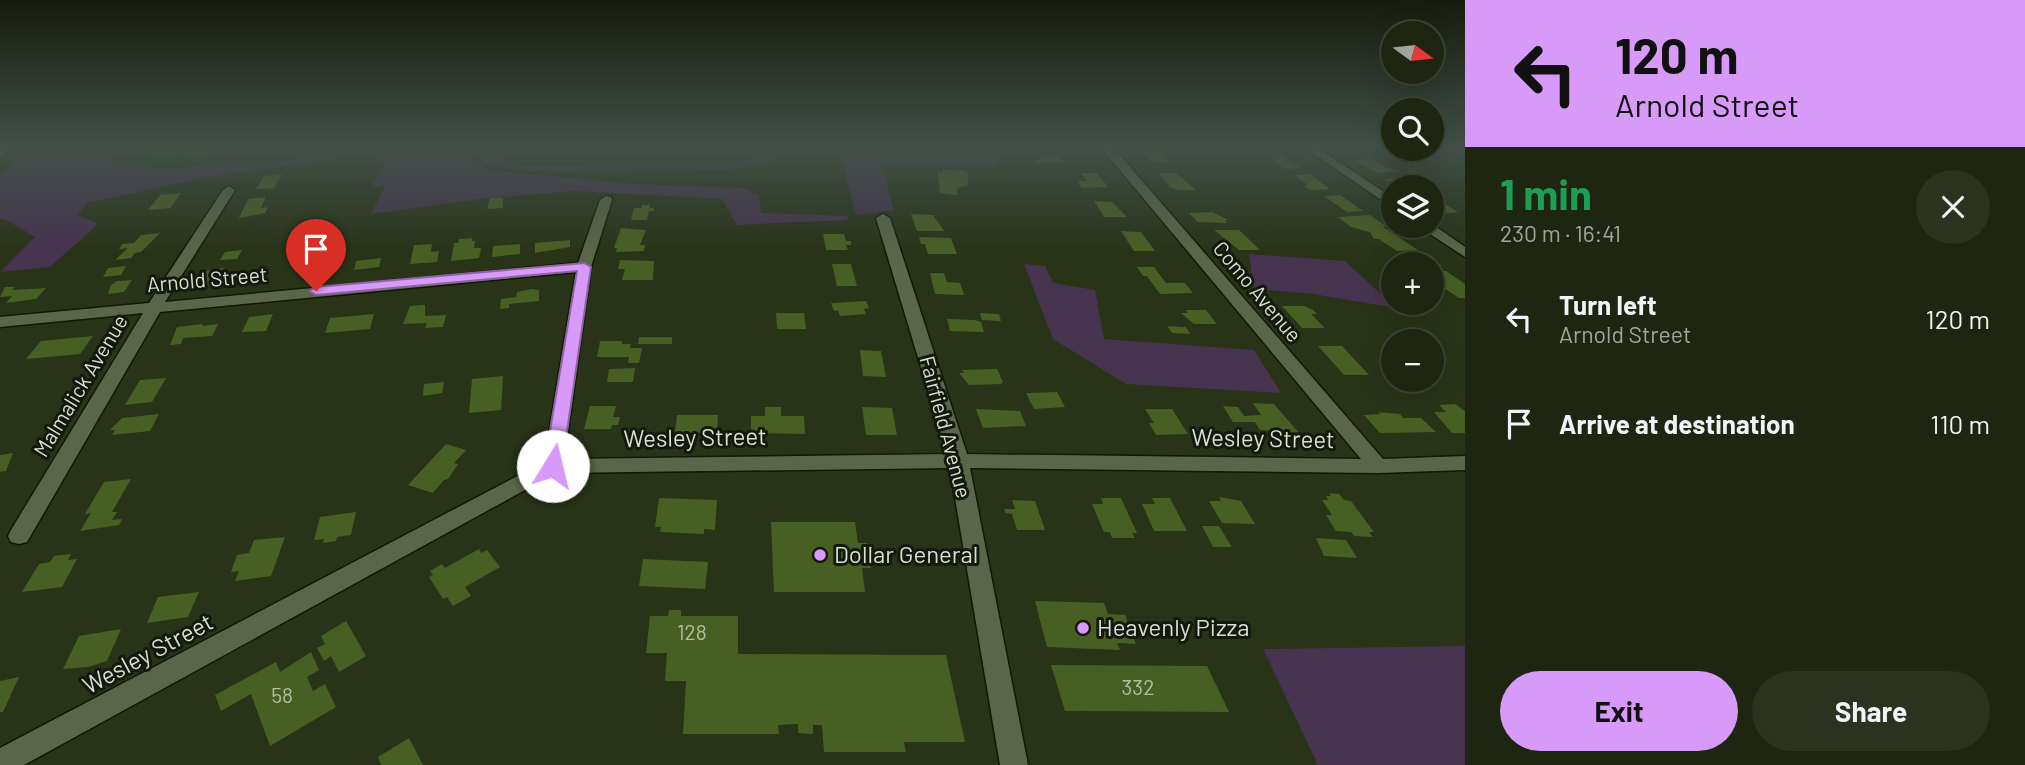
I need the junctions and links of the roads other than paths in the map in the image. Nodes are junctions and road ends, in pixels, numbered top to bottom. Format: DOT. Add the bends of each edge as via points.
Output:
graph roads {
  1 [pos="1135,181"];
  2 [pos="1359,181"];
  3 [pos="229,190"];
  4 [pos="1381,196"];
  5 [pos="606,200"];
  6 [pos="883,218"];
  7 [pos="1443,238"];
  8 [pos="1465,253"];
  9 [pos="584,267"];
  10 [pos="155,306"];
  11 [pos="0,322"];
  12 [pos="959,461"];
  13 [pos="1465,463"];
  14 [pos="553,466"];
  15 [pos="1378,466"];
  16 [pos="19,536"];
  17 [pos="0,763"];
  18 [pos="1014,765"];
  1 -- 15 [label="street, Como Avenue"];
  2 -- 4 [label="street"];
  3 -- 10 [label="street, Malmalick Avenue"];
  5 -- 9 [label="street"];
  6 -- 12 [label="street, Fairfield Avenue"];
  7 -- 8 [label="street"];
  9 -- 10 [label="street, Arnold Street"];
  9 -- 14 [label="street"];
  10 -- 11 [label="street, Arnold Street"];
  10 -- 16 [label="street, Malmalick Avenue"];
  12 -- 14 [label="street, Wesley Street"];
  12 -- 15 [label="street, Wesley Street"];
  12 -- 18 [label="street, Fairfield Avenue"];
  13 -- 15 [label="street, Wesley Street"];
  14 -- 17 [label="street, Wesley Street"];
}
